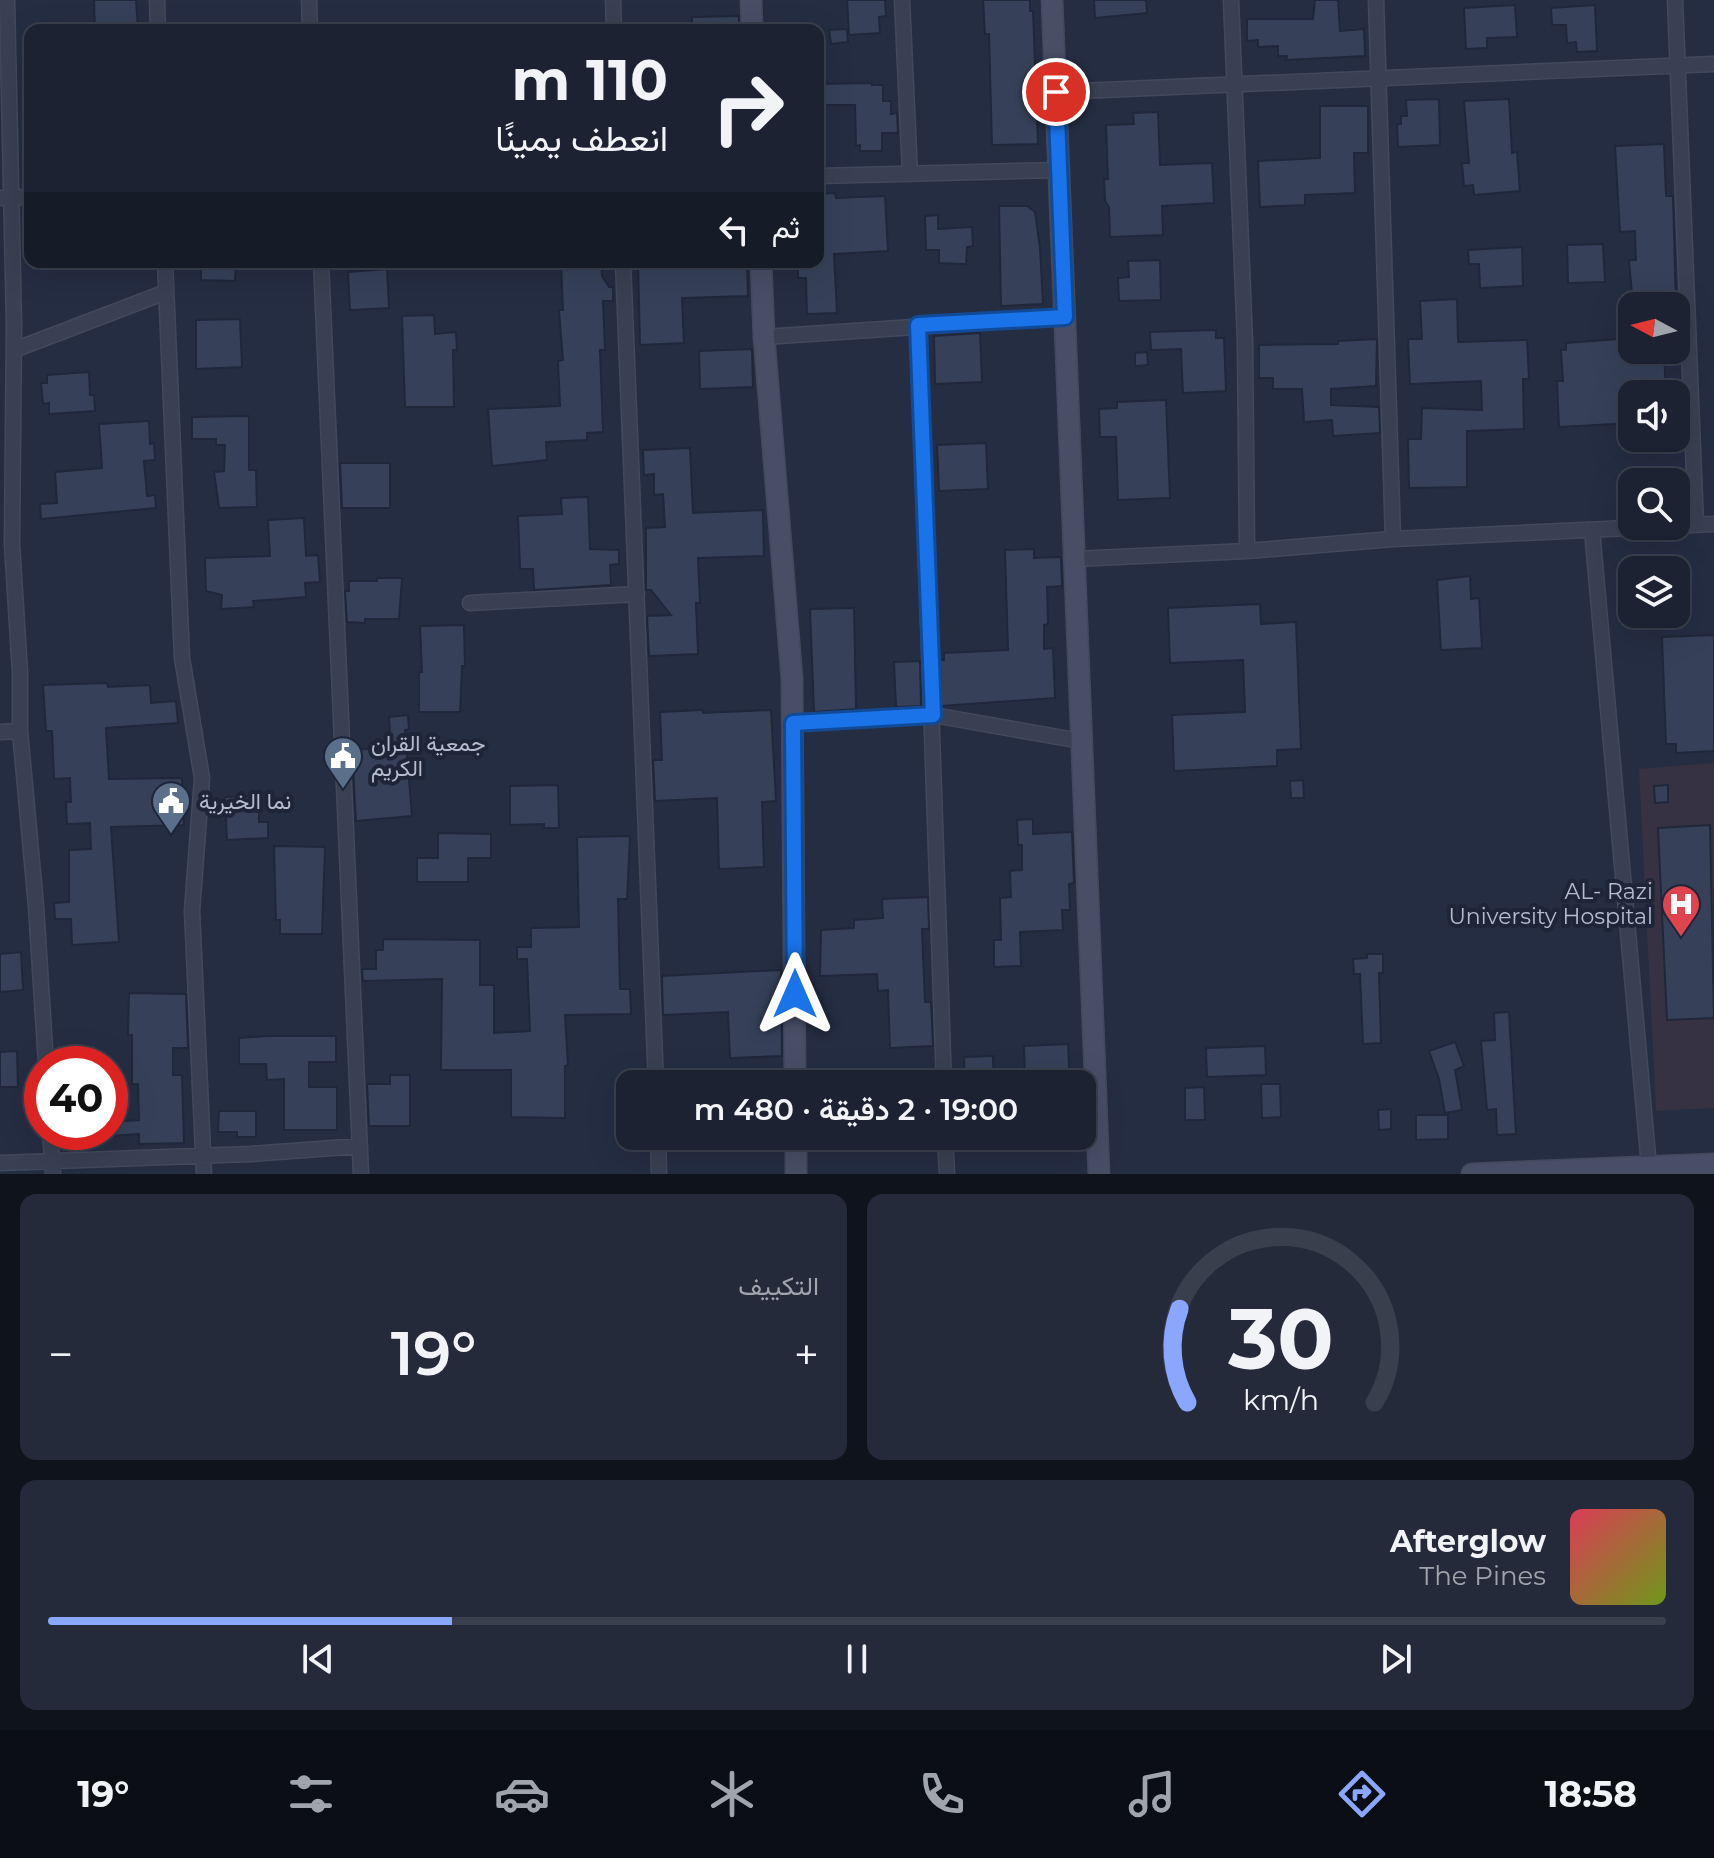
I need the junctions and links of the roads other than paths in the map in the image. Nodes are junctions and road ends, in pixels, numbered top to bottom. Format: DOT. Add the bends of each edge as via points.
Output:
graph roads {
  1 [pos="7,0"];
  2 [pos="157,0"];
  3 [pos="309,0"];
  4 [pos="613,0"];
  5 [pos="751,0"];
  6 [pos="902,0"];
  7 [pos="1052,0"];
  8 [pos="1231,0"];
  9 [pos="1376,0"];
  10 [pos="1675,0"];
  11 [pos="158,24"];
  12 [pos="310,24"];
  13 [pos="614,24"];
  14 [pos="752,24"];
  15 [pos="1714,64"];
  16 [pos="1678,66"];
  17 [pos="1381,78"];
  18 [pos="1235,84"];
  19 [pos="1056,92"];
  20 [pos="1059,170"];
  21 [pos="910,174"];
  22 [pos="824,176"];
  23 [pos="6,198"];
  24 [pos="165,268"];
  25 [pos="321,268"];
  26 [pos="623,268"];
  27 [pos="761,268"];
  28 [pos="166,292"];
  29 [pos="1065,317"];
  30 [pos="918,325"];
  31 [pos="764,337"];
  32 [pos="14,350"];
  33 [pos="1714,524"];
  34 [pos="1696,525"];
  35 [pos="1592,530"];
  36 [pos="1393,539"];
  37 [pos="1247,551"];
  38 [pos="1074,559"];
  39 [pos="637,594"];
  40 [pos="470,603"];
  41 [pos="933,715"];
  42 [pos="793,723"];
  43 [pos="20,731"];
  44 [pos="0,732"];
  45 [pos="1081,741"];
  46 [pos="45,1046"];
  47 [pos="655,1070"];
  48 [pos="795,1070"];
  49 [pos="944,1070"];
  50 [pos="360,1146"];
  51 [pos="658,1150"];
  52 [pos="796,1150"];
  53 [pos="946,1150"];
  54 [pos="203,1156"];
  55 [pos="0,1163"];
  56 [pos="1714,1164"];
  57 [pos="52,1167"];
  58 [pos="1649,1167"];
  59 [pos="1623,1171"];
  60 [pos="1505,1173"];
  61 [pos="204,1174"];
  62 [pos="361,1174"];
  63 [pos="659,1174"];
  64 [pos="796,1174"];
  65 [pos="947,1174"];
  66 [pos="1099,1174"];
  67 [pos="1472,1174"];
  1 -- 23 [label="street"];
  2 -- 11 [label="street"];
  3 -- 12 [label="street"];
  4 -- 13 [label="street"];
  5 -- 14 [label="street"];
  6 -- 21 [label="street"];
  7 -- 19 [label="street"];
  8 -- 18 [label="street"];
  9 -- 17 [label="street"];
  10 -- 16 [label="street"];
  15 -- 16 [label="street"];
  16 -- 17 [label="street"];
  16 -- 34 [label="street"];
  17 -- 18 [label="street"];
  17 -- 36 [label="street"];
  18 -- 19 [label="street"];
  18 -- 37 [label="street"];
  19 -- 20 [label="street"];
  20 -- 21 [label="street"];
  20 -- 29 [label="street"];
  21 -- 22 [label="street"];
  23 -- 32 [label="street"];
  24 -- 28 [label="street"];
  25 -- 50 [label="street"];
  26 -- 39 [label="street"];
  27 -- 31 [label="street"];
  28 -- 32 [label="street"];
  28 -- 54 [label="street" via="182,658 202,778 192,911"];
  29 -- 30 [label="street"];
  29 -- 38 [label="street"];
  30 -- 31 [label="street"];
  30 -- 41 [label="street"];
  31 -- 42 [label="street"];
  32 -- 43 [label="street" via="12,544"];
  33 -- 34 [label="street"];
  34 -- 35 [label="street"];
  35 -- 36 [label="street"];
  35 -- 58 [label="street"];
  36 -- 37 [label="street"];
  37 -- 38 [label="street"];
  38 -- 45 [label="street"];
  39 -- 40 [label="street"];
  39 -- 47 [label="street"];
  41 -- 42 [label="street"];
  41 -- 45 [label="street"];
  41 -- 49 [label="street"];
  42 -- 48 [label="street"];
  43 -- 44 [label="street"];
  43 -- 46 [label="street"];
  45 -- 66 [label="street"];
  50 -- 54 [label="street"];
  50 -- 62 [label="street"];
  51 -- 63 [label="street"];
  52 -- 64 [label="street"];
  53 -- 65 [label="street"];
  54 -- 57 [label="street"];
  54 -- 61 [label="street"];
  55 -- 57 [label="street"];
  56 -- 58 [label="street"];
  58 -- 59 [label="street"];
  59 -- 60 [label="street"];
  60 -- 67 [label="street"];
}
